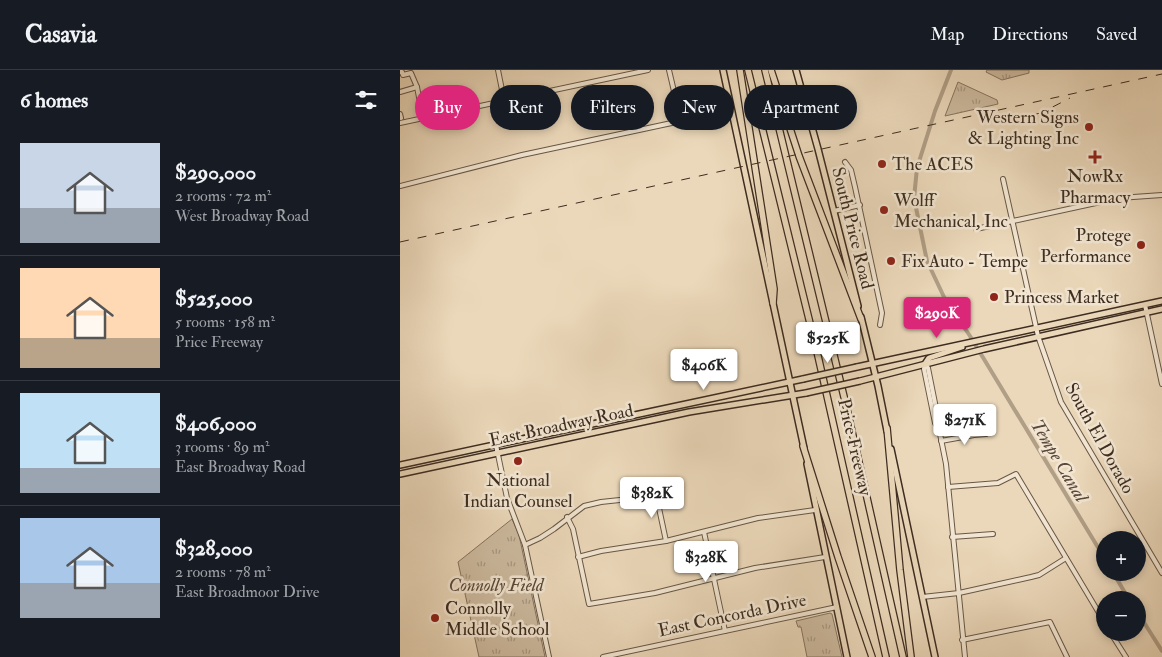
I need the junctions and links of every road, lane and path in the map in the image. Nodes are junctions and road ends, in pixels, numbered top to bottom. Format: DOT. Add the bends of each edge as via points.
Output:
graph roads {
  1 [pos="498,70"];
  2 [pos="648,70"];
  3 [pos="669,70"];
  4 [pos="723,70"];
  5 [pos="740,70"];
  6 [pos="748,70"];
  7 [pos="765,70"];
  8 [pos="772,70"];
  9 [pos="796,70"];
  10 [pos="401,72"];
  11 [pos="416,85"];
  12 [pos="501,85"];
  13 [pos="415,88"];
  14 [pos="561,88"];
  15 [pos="400,92"];
  16 [pos="490,102"];
  17 [pos="400,118"];
  18 [pos="845,162"];
  19 [pos="1004,179"];
  20 [pos="400,186"];
  21 [pos="1162,195"];
  22 [pos="860,205"];
  23 [pos="834,211"];
  24 [pos="1012,222"];
  25 [pos="976,230"];
  26 [pos="1162,301"];
  27 [pos="773,303"];
  28 [pos="1145,305"];
  29 [pos="1162,309"];
  30 [pos="1146,313"];
  31 [pos="861,319"];
  32 [pos="880,325"];
  33 [pos="1036,328"];
  34 [pos="1038,336"];
  35 [pos="966,343"];
  36 [pos="872,364"];
  37 [pos="925,364"];
  38 [pos="876,378"];
  39 [pos="789,382"];
  40 [pos="1162,384"];
  41 [pos="929,394"];
  42 [pos="792,396"];
  43 [pos="934,399"];
  44 [pos="687,404"];
  45 [pos="689,412"];
  46 [pos="633,416"];
  47 [pos="635,424"];
  48 [pos="887,428"];
  49 [pos="939,429"];
  50 [pos="986,434"];
  51 [pos="942,441"];
  52 [pos="496,445"];
  53 [pos="803,446"];
  54 [pos="498,453"];
  55 [pos="400,466"];
  56 [pos="400,474"];
  57 [pos="948,488"];
  58 [pos="815,510"];
  59 [pos="567,517"];
  60 [pos="704,532"];
  61 [pos="993,534"];
  62 [pos="952,537"];
  63 [pos="666,541"];
  64 [pos="526,545"];
  65 [pos="578,557"];
  66 [pos="826,557"];
  67 [pos="1066,558"];
  68 [pos="1162,573"];
  69 [pos="714,580"];
  70 [pos="959,593"];
  71 [pos="922,597"];
  72 [pos="837,606"];
  73 [pos="1096,609"];
  74 [pos="725,631"];
  75 [pos="962,640"];
  76 [pos="1116,641"];
  77 [pos="549,657"];
  78 [pos="603,657"];
  79 [pos="847,657"];
  80 [pos="872,657"];
  81 [pos="886,657"];
  82 [pos="903,657"];
  83 [pos="911,657"];
  84 [pos="935,657"];
  85 [pos="965,657"];
  86 [pos="1067,657"];
  87 [pos="1126,657"];
  1 -- 12 [label="street"];
  2 -- 14 [label="street"];
  3 -- 20 [label="street" via="681,121 522,155"];
  4 -- 27 [label="main road"];
  5 -- 27 [label="highway" via="774,289"];
  6 -- 81 [label="highway, Price Freeway" via="818,356"];
  7 -- 82 [label="highway, Price Freeway" via="849,414"];
  8 -- 31 [label="highway" via="800,160"];
  9 -- 23 [label="main road, South Price Road"];
  10 -- 11 [label="street" via="403,75 411,73"];
  13 -- 15 [label="street"];
  16 -- 17 [label="street"];
  18 -- 22 [label="street" via="851,170"];
  19 -- 24 [label="street, South El Dorado"];
  21 -- 24 [label="street" via="1119,198"];
  22 -- 23 [label="street"];
  22 -- 32 [label="street" via="882,313"];
  23 -- 31 [label="main road, South Price Road"];
  24 -- 25 [label="street"];
  24 -- 33 [label="street, South El Dorado"];
  26 -- 28 [label="main road"];
  27 -- 39 [label="main road"];
  28 -- 30 [label="street"];
  28 -- 33 [label="main road"];
  29 -- 30 [label="main road"];
  30 -- 34 [label="main road"];
  30 -- 40 [label="street"];
  31 -- 36 [label="main road, South Price Road"];
  33 -- 34 [label="street, South El Dorado"];
  33 -- 35 [label="main road"];
  34 -- 37 [label="main road"];
  34 -- 68 [label="street, South El Dorado" via="1060,402"];
  35 -- 36 [label="main road, East Broadway Road"];
  35 -- 37 [label="main road" via="929,358"];
  36 -- 38 [label="main road, South Price Road"];
  36 -- 39 [label="main road, East Broadway Road, bridge"];
  37 -- 38 [label="main road, East Broadway Road"];
  37 -- 41 [label="street"];
  37 -- 43 [label="street"];
  38 -- 42 [label="main road, East Broadway Road, bridge"];
  38 -- 48 [label="main road, South Price Road"];
  39 -- 42 [label="main road"];
  39 -- 44 [label="main road, East Broadway Road"];
  41 -- 43 [label="street"];
  41 -- 49 [label="street"];
  42 -- 45 [label="main road, East Broadway Road"];
  42 -- 53 [label="main road"];
  43 -- 49 [label="street"];
  44 -- 45 [label="main road"];
  44 -- 46 [label="main road, East Broadway Road"];
  45 -- 47 [label="main road, East Broadway Road"];
  46 -- 47 [label="main road"];
  46 -- 52 [label="main road, East Broadway Road"];
  47 -- 54 [label="main road, East Broadway Road"];
  48 -- 71 [label="main road, South Price Road"];
  48 -- 83 [label="highway"];
  49 -- 51 [label="street"];
  50 -- 51 [label="street"];
  51 -- 57 [label="street"];
  52 -- 54 [label="street"];
  52 -- 55 [label="main road, East Broadway Road"];
  53 -- 58 [label="main road"];
  53 -- 80 [label="highway"];
  54 -- 56 [label="main road, East Broadway Road"];
  54 -- 64 [label="street" via="507,498"];
  57 -- 62 [label="street"];
  57 -- 67 [label="street" via="998,483 1016,474"];
  58 -- 60 [label="street" via="758,518"];
  58 -- 66 [label="main road"];
  59 -- 63 [label="street" via="584,506 656,494"];
  59 -- 64 [label="street" via="544,536"];
  59 -- 65 [label="street" via="573,529"];
  60 -- 63 [label="street"];
  60 -- 69 [label="street"];
  61 -- 62 [label="street"];
  62 -- 70 [label="street"];
  63 -- 65 [label="street"];
  64 -- 77 [label="street"];
  65 -- 69 [label="street" via="589,604"];
  66 -- 69 [label="street" via="755,568"];
  66 -- 72 [label="main road"];
  67 -- 70 [label="street" via="1031,577"];
  67 -- 73 [label="street"];
  69 -- 74 [label="street"];
  70 -- 71 [label="street"];
  70 -- 75 [label="street"];
  71 -- 84 [label="main road, South Price Road"];
  72 -- 74 [label="street, East Concorda Drive"];
  72 -- 79 [label="main road"];
  74 -- 78 [label="street, East Concorda Drive"];
  75 -- 85 [label="street"];
  75 -- 86 [label="street" via="1050,622"];
  76 -- 87 [label="street"];
}
